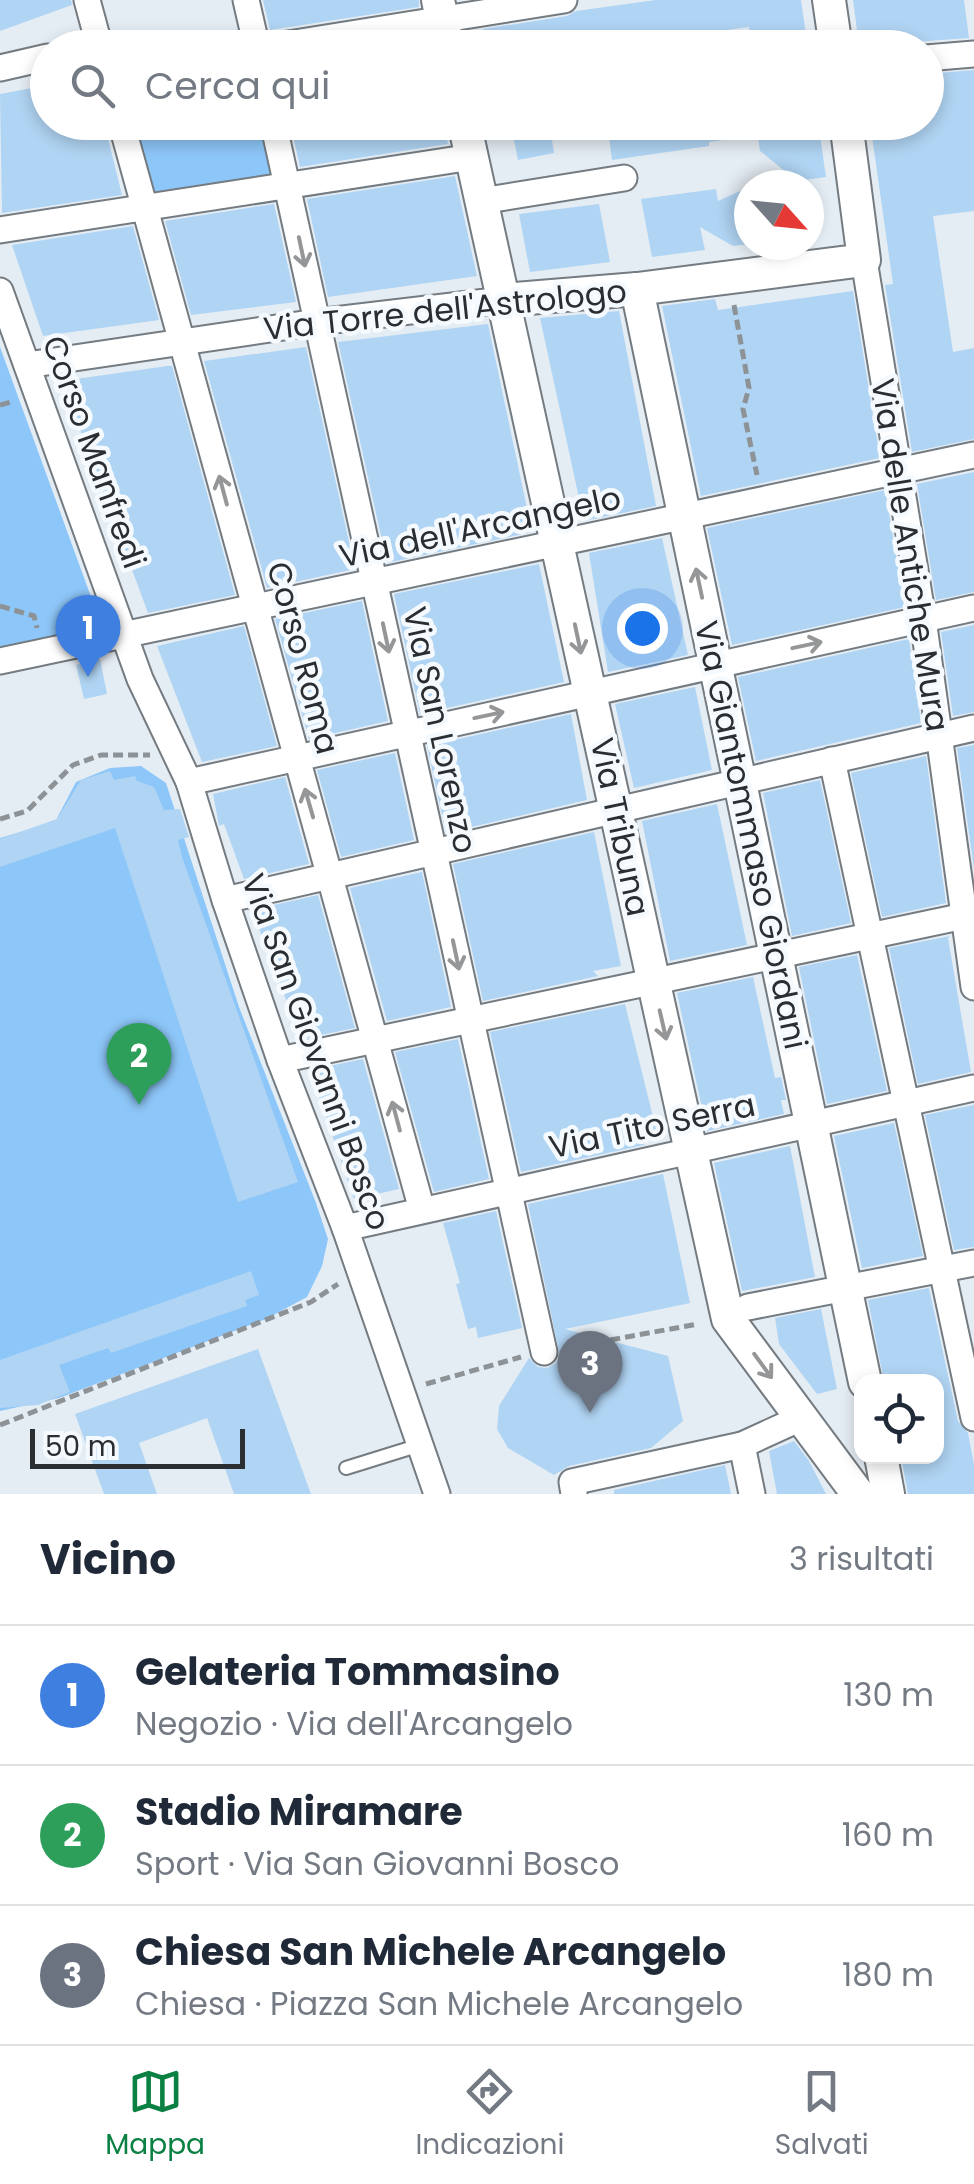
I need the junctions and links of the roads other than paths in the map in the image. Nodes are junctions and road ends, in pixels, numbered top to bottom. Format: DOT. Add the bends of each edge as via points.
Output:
graph roads {
  1 [pos="87,0"];
  2 [pos="246,0"];
  3 [pos="564,0"];
  4 [pos="829,0"];
  5 [pos="443,22"];
  6 [pos="92,30"];
  7 [pos="255,30"];
  8 [pos="387,30"];
  9 [pos="833,30"];
  10 [pos="974,54"];
  11 [pos="944,56"];
  12 [pos="30,61"];
  13 [pos="0,68"];
  14 [pos="125,140"];
  15 [pos="277,140"];
  16 [pos="468,140"];
  17 [pos="848,140"];
  18 [pos="472,157"];
  19 [pos="624,178"];
  20 [pos="287,186"];
  21 [pos="482,200"];
  22 [pos="144,208"];
  23 [pos="0,230"];
  24 [pos="864,260"];
  25 [pos="637,289"];
  26 [pos="0,291"];
  27 [pos="503,300"];
  28 [pos="317,322"];
  29 [pos="182,342"];
  30 [pos="27,365"];
  31 [pos="974,455"];
  32 [pos="897,472"];
  33 [pos="685,517"];
  34 [pos="557,544"];
  35 [pos="374,582"];
  36 [pos="256,607"];
  37 [pos="974,608"];
  38 [pos="924,619"];
  39 [pos="126,635"];
  40 [pos="0,662"];
  41 [pos="716,665"];
  42 [pos="590,693"];
  43 [pos="974,728"];
  44 [pos="407,734"];
  45 [pos="938,736"];
  46 [pos="296,758"];
  47 [pos="832,760"];
  48 [pos="189,782"];
  49 [pos="740,782"];
  50 [pos="616,810"];
  51 [pos="434,852"];
  52 [pos="330,876"];
  53 [pos="225,900"];
  54 [pos="969,915"];
  55 [pos="870,936"];
  56 [pos="776,956"];
  57 [pos="654,982"];
  58 [pos="974,987"];
  59 [pos="470,1020"];
  60 [pos="375,1040"];
  61 [pos="280,1060"];
  62 [pos="974,1088"];
  63 [pos="906,1103"];
  64 [pos="812,1124"];
  65 [pos="691,1151"];
  66 [pos="508,1191"];
  67 [pos="422,1210"];
  68 [pos="345,1228"];
  69 [pos="974,1263"];
  70 [pos="942,1269"];
  71 [pos="846,1288"];
  72 [pos="738,1313"];
  73 [pos="538,1353"];
  74 [pos="863,1374"];
  75 [pos="800,1418"];
  76 [pos="974,1418"];
  77 [pos="420,1445"];
  78 [pos="742,1446"];
  79 [pos="882,1464"];
  80 [pos="346,1468"];
  81 [pos="573,1488"];
  82 [pos="436,1494"];
  83 [pos="752,1494"];
  84 [pos="858,1494"];
  85 [pos="888,1494"];
  1 -- 6 [label="street"];
  2 -- 7 [label="street"];
  3 -- 5 [label="street"];
  4 -- 9 [label="main road"];
  5 -- 8 [label="street"];
  10 -- 11 [label="street"];
  12 -- 13 [label="street"];
  14 -- 22 [label="street, Corso Roma"];
  15 -- 20 [label="street, Via San Lorenzo"];
  16 -- 18 [label="main road, Via Tribuna"];
  17 -- 24 [label="main road, Via delle Antiche Mura"];
  18 -- 20 [label="street"];
  18 -- 21 [label="main road, Via Tribuna"];
  19 -- 21 [label="street"];
  20 -- 22 [label="street"];
  20 -- 28 [label="street, Via San Lorenzo, one-way"];
  21 -- 27 [label="main road, Via Tribuna"];
  22 -- 23 [label="street"];
  22 -- 29 [label="street, Corso Roma"];
  24 -- 25 [label="main road, Via Torre dell'Astrologo"];
  24 -- 32 [label="street, Via delle Antiche Mura"];
  25 -- 27 [label="main road, Via Torre dell'Astrologo"];
  25 -- 33 [label="main road, Via Giantommaso Giordani"];
  26 -- 30 [label="street, Corso Manfredi"];
  27 -- 28 [label="street, Via Torre dell'Astrologo"];
  27 -- 34 [label="main road, Via Tribuna"];
  28 -- 29 [label="street, Via Torre dell'Astrologo"];
  28 -- 35 [label="street, Via San Lorenzo"];
  29 -- 30 [label="street, Via Torre dell'Astrologo"];
  36 -- 29 [label="street, Corso Roma, one-way"];
  30 -- 39 [label="street, Corso Manfredi"];
  31 -- 32 [label="street, Via dell'Arcangelo"];
  32 -- 33 [label="street, Via dell'Arcangelo"];
  32 -- 38 [label="street, Via delle Antiche Mura"];
  33 -- 34 [label="street, Via dell'Arcangelo"];
  41 -- 33 [label="main road, Via Giantommaso Giordani, one-way"];
  34 -- 35 [label="street, Via dell'Arcangelo"];
  34 -- 42 [label="main road, Via Tribuna, one-way"];
  35 -- 36 [label="street, Via dell'Arcangelo"];
  35 -- 44 [label="street, Via San Lorenzo, one-way"];
  36 -- 39 [label="street, Via dell'Arcangelo"];
  36 -- 46 [label="street, Corso Roma"];
  37 -- 38 [label="street"];
  41 -- 38 [label="street, one-way"];
  38 -- 45 [label="street, Via delle Antiche Mura"];
  39 -- 40 [label="street, Via dell'Arcangelo"];
  39 -- 48 [label="street, Via San Giovanni Bosco"];
  41 -- 42 [label="street"];
  41 -- 49 [label="main road, Via Giantommaso Giordani"];
  44 -- 42 [label="street, one-way"];
  42 -- 50 [label="main road, Via Tribuna"];
  43 -- 45 [label="street"];
  44 -- 46 [label="street"];
  44 -- 51 [label="street, Via San Lorenzo"];
  45 -- 47 [label="street"];
  45 -- 54 [label="street, Via delle Antiche Mura"];
  46 -- 48 [label="street"];
  52 -- 46 [label="street, Corso Roma, one-way"];
  47 -- 49 [label="street"];
  47 -- 55 [label="street"];
  48 -- 53 [label="street, Via San Giovanni Bosco"];
  49 -- 50 [label="street"];
  49 -- 56 [label="main road, Via Giantommaso Giordani"];
  50 -- 51 [label="street"];
  50 -- 57 [label="main road, Via Tribuna"];
  51 -- 52 [label="street"];
  51 -- 59 [label="street, Via San Lorenzo, one-way"];
  52 -- 53 [label="street"];
  52 -- 60 [label="street, Corso Roma"];
  53 -- 61 [label="street, Via San Giovanni Bosco"];
  54 -- 55 [label="street"];
  54 -- 58 [label="street, Via delle Antiche Mura"];
  55 -- 56 [label="street"];
  55 -- 63 [label="street"];
  56 -- 57 [label="street"];
  56 -- 64 [label="main road, Via Giantommaso Giordani"];
  57 -- 59 [label="street"];
  57 -- 65 [label="main road, Via Tribuna, one-way"];
  59 -- 60 [label="street"];
  59 -- 66 [label="street, Via San Lorenzo"];
  60 -- 61 [label="street"];
  67 -- 60 [label="street, Corso Roma, one-way"];
  61 -- 68 [label="street, Via San Giovanni Bosco"];
  62 -- 63 [label="street, Via Tito Serra"];
  63 -- 64 [label="street, Via Tito Serra"];
  63 -- 70 [label="street"];
  64 -- 65 [label="street, Via Tito Serra"];
  64 -- 71 [label="main road, Via Giantommaso Giordani"];
  65 -- 66 [label="street, Via Tito Serra"];
  65 -- 72 [label="main road, Via Tribuna"];
  66 -- 67 [label="street, Via Tito Serra"];
  66 -- 73 [label="street, Via San Lorenzo"];
  67 -- 68 [label="street, Via Tito Serra"];
  68 -- 77 [label="street, Via San Giovanni Bosco"];
  69 -- 70 [label="street"];
  70 -- 71 [label="street"];
  70 -- 76 [label="street"];
  71 -- 72 [label="street"];
  71 -- 74 [label="main road, Via Giantommaso Giordani"];
  72 -- 75 [label="main road, Via Tribuna, one-way"];
  75 -- 78 [label="street"];
  75 -- 84 [label="main road, Via Tribuna"];
  77 -- 80 [label="lane"];
  77 -- 82 [label="street, Via San Giovanni Bosco"];
  78 -- 81 [label="street"];
  78 -- 83 [label="street"];
  79 -- 85 [label="main road"];
}
